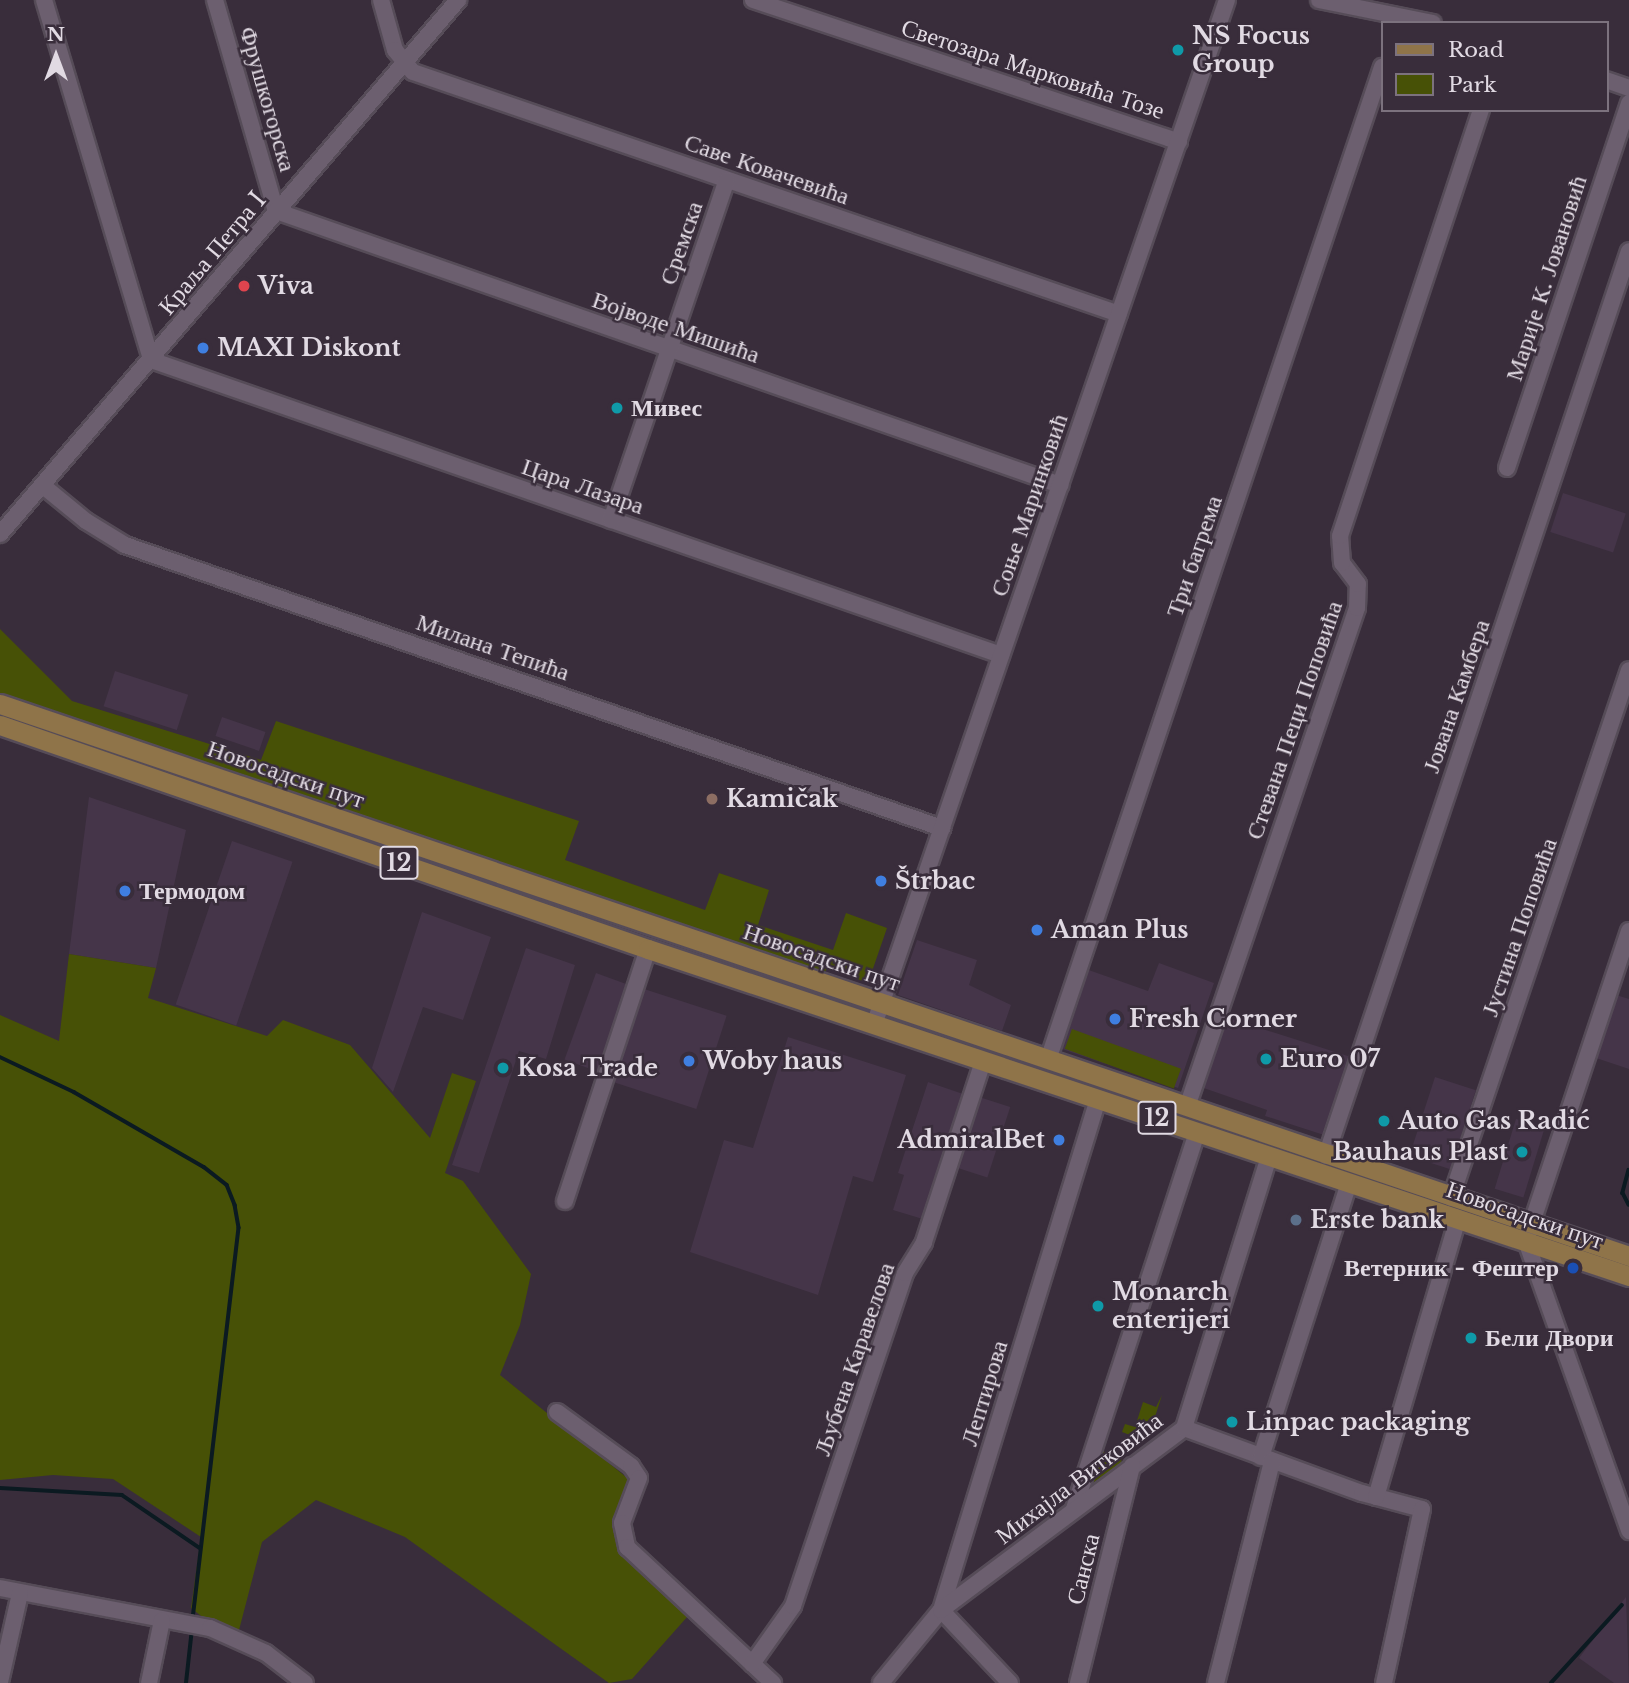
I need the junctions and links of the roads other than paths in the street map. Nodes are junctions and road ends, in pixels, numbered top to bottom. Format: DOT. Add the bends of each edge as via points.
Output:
graph roads {
  1 [pos="44,0"];
  2 [pos="215,0"];
  3 [pos="382,0"];
  4 [pos="458,0"];
  5 [pos="753,0"];
  6 [pos="1227,0"];
  7 [pos="1319,0"];
  8 [pos="1398,19"];
  9 [pos="1416,21"];
  10 [pos="404,63"];
  11 [pos="1380,73"];
  12 [pos="1608,81"];
  13 [pos="1629,88"];
  14 [pos="1629,103"];
  15 [pos="1480,112"];
  16 [pos="1179,142"];
  17 [pos="727,180"];
  18 [pos="276,211"];
  19 [pos="1629,251"];
  20 [pos="1119,314"];
  21 [pos="668,348"];
  22 [pos="151,360"];
  23 [pos="1507,468"];
  24 [pos="42,485"];
  25 [pos="1060,485"];
  26 [pos="611,520"];
  27 [pos="0,534"];
  28 [pos="1001,655"];
  29 [pos="1629,670"];
  30 [pos="0,704"];
  31 [pos="0,725"];
  32 [pos="942,828"];
  33 [pos="1629,931"];
  34 [pos="648,949"];
  35 [pos="881,1003"];
  36 [pos="874,1025"];
  37 [pos="1048,1060"];
  38 [pos="983,1061"];
  39 [pos="1098,1099"];
  40 [pos="1187,1107"];
  41 [pos="1198,1132"];
  42 [pos="1269,1156"];
  43 [pos="1326,1156"];
  44 [pos="1349,1182"];
  45 [pos="1451,1198"];
  46 [pos="565,1201"];
  47 [pos="1458,1218"];
  48 [pos="1529,1232"];
  49 [pos="1629,1256"];
  50 [pos="1629,1276"];
  51 [pos="557,1412"];
  52 [pos="1184,1428"];
  53 [pos="1267,1459"];
  54 [pos="1132,1466"];
  55 [pos="1376,1497"];
  56 [pos="1074,1509"];
  57 [pos="1629,1531"];
  58 [pos="0,1588"];
  59 [pos="20,1593"];
  60 [pos="941,1610"];
  61 [pos="162,1620"];
  62 [pos="752,1664"];
  63 [pos="0,1682"];
  64 [pos="149,1683"];
  65 [pos="305,1683"];
  66 [pos="773,1683"];
  67 [pos="881,1683"];
  68 [pos="1010,1683"];
  69 [pos="1078,1683"];
  70 [pos="1216,1683"];
  71 [pos="1384,1683"];
  1 -- 22 [label="street"];
  2 -- 18 [label="street, Фрушкогорска"];
  3 -- 10 [label="street"];
  4 -- 10 [label="street, Краља Петра I"];
  5 -- 16 [label="street, Светозара Марковића Тозе"];
  6 -- 16 [label="street, Соње Маринковић"];
  7 -- 8 [label="street"];
  8 -- 9 [label="street"];
  10 -- 17 [label="street, Саве Ковачевића" via="413,72"];
  10 -- 18 [label="street, Краља Петра I"];
  11 -- 37 [label="street, Три багрема"];
  12 -- 13 [label="street"];
  14 -- 23 [label="street, Марије К. Јовановић"];
  15 -- 40 [label="street, Стевана Пеци Поповића" via="1340,536 1342,563 1358,584 1357,608"];
  16 -- 20 [label="street, Соње Маринковић"];
  17 -- 20 [label="street, Саве Ковачевића"];
  17 -- 21 [label="street, Сремска"];
  18 -- 21 [label="street, Војводе Мишића"];
  18 -- 22 [label="street, Краља Петра I"];
  19 -- 43 [label="street, Јована Камбера"];
  20 -- 25 [label="street, Соње Маринковић"];
  21 -- 25 [label="street, Војводе Мишића"];
  21 -- 26 [label="street, Сремска"];
  22 -- 24 [label="street, Краља Петра I"];
  22 -- 26 [label="street, Цара Лазара"];
  24 -- 27 [label="street, Краља Петра I"];
  24 -- 32 [label="street, Милана Тепића" via="86,522 125,545"];
  25 -- 28 [label="street, Соње Маринковић"];
  26 -- 28 [label="street, Цара Лазара"];
  28 -- 32 [label="street, Соње Маринковић"];
  29 -- 45 [label="street, Јустина Поповића"];
  30 -- 35 [label="main road, Новосадски пут / 12"];
  31 -- 34 [label="main road, Новосадски пут / 12"];
  32 -- 35 [label="street, Соње Маринковић"];
  33 -- 48 [label="street"];
  34 -- 36 [label="main road, Новосадски пут / 12"];
  34 -- 46 [label="street"];
  35 -- 36 [label="street, Соње Маринковић"];
  35 -- 37 [label="main road, Новосадски пут / 12"];
  36 -- 38 [label="main road, Новосадски пут / 12"];
  37 -- 40 [label="main road, Новосадски пут / 12"];
  38 -- 39 [label="main road, Новосадски пут / 12"];
  38 -- 62 [label="street, Љубена Каравелова" via="924,1242 905,1273 793,1606"];
  39 -- 41 [label="main road, Новосадски пут / 12"];
  39 -- 60 [label="street, Лептирова"];
  40 -- 43 [label="main road, Новосадски пут / 12"];
  41 -- 42 [label="main road, Новосадски пут / 12"];
  41 -- 56 [label="street"];
  42 -- 44 [label="main road, Новосадски пут / 12"];
  42 -- 52 [label="street, Михајла Витковића"];
  43 -- 45 [label="main road, Новосадски пут / 12"];
  44 -- 47 [label="main road, Новосадски пут / 12"];
  44 -- 53 [label="street"];
  45 -- 48 [label="main road, Новосадски пут / 12"];
  47 -- 48 [label="main road, Новосадски пут / 12"];
  47 -- 55 [label="street"];
  48 -- 49 [label="main road, Новосадски пут / 12"];
  48 -- 50 [label="main road, Новосадски пут / 12"];
  48 -- 57 [label="street"];
  51 -- 62 [label="street" via="631,1466 639,1478 622,1523 627,1547"];
  52 -- 53 [label="street"];
  52 -- 54 [label="street, Михајла Витковића"];
  53 -- 55 [label="street"];
  53 -- 70 [label="street"];
  54 -- 56 [label="street, Михајла Витковића"];
  54 -- 69 [label="street, Санска"];
  55 -- 71 [label="street" via="1422,1509"];
  56 -- 60 [label="street, Михајла Витковића"];
  58 -- 59 [label="street"];
  59 -- 61 [label="street"];
  59 -- 63 [label="street"];
  60 -- 67 [label="street, Лептирова"];
  60 -- 68 [label="street"];
  61 -- 64 [label="street"];
  61 -- 65 [label="street" via="193,1625 266,1653"];
  62 -- 66 [label="street"];
}
